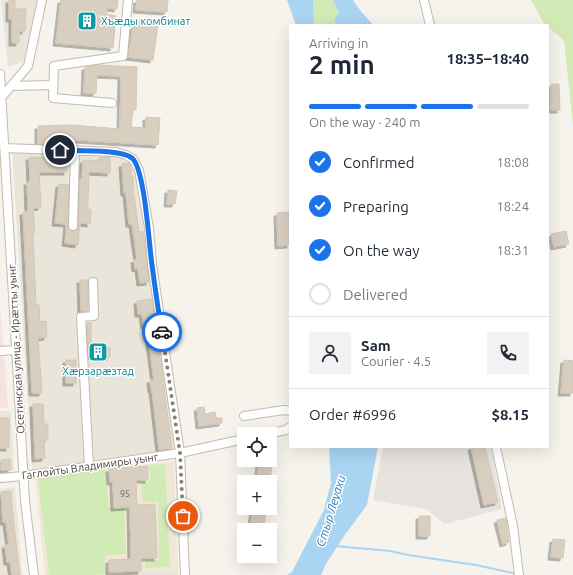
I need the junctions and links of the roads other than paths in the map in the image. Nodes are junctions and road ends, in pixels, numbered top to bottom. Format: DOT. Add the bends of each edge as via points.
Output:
graph roads {
  1 [pos="42,0"];
  2 [pos="128,0"];
  3 [pos="424,0"];
  4 [pos="430,24"];
  5 [pos="0,74"];
  6 [pos="0,83"];
  7 [pos="54,85"];
  8 [pos="11,86"];
  9 [pos="1,98"];
  10 [pos="112,103"];
  11 [pos="4,148"];
  12 [pos="75,151"];
  13 [pos="3,193"];
  14 [pos="73,226"];
  15 [pos="93,282"];
  16 [pos="16,350"];
  17 [pos="0,351"];
  18 [pos="289,411"];
  19 [pos="244,416"];
  20 [pos="289,428"];
  21 [pos="277,432"];
  22 [pos="237,441"];
  23 [pos="496,448"];
  24 [pos="180,453"];
  25 [pos="89,467"];
  26 [pos="23,476"];
  27 [pos="0,478"];
  28 [pos="34,575"];
  29 [pos="185,575"];
  30 [pos="519,575"];
  1 -- 8 [label="street" via="28,66"];
  2 -- 7 [label="street" via="123,56 54,66"];
  3 -- 4 [label="street"];
  5 -- 6 [label="street, Осетинская улица - Ирæтты уынг"];
  6 -- 9 [label="street, Осетинская улица - Ирæтты уынг"];
  7 -- 8 [label="street"];
  7 -- 10 [label="street" via="53,98"];
  8 -- 9 [label="street"];
  9 -- 11 [label="street, Осетинская улица - Ирæтты уынг"];
  11 -- 12 [label="street"];
  11 -- 13 [label="street, Осетинская улица - Ирæтты уынг"];
  12 -- 14 [label="street"];
  12 -- 24 [label="street" via="116,152 133,159 139,170"];
  13 -- 16 [label="street, Осетинская улица - Ирæтты уынг"];
  15 -- 25 [label="street" via="94,316 81,317"];
  16 -- 17 [label="street"];
  16 -- 26 [label="street, Осетинская улица - Ирæтты уынг"];
  18 -- 19 [label="street"];
  20 -- 21 [label="street"];
  22 -- 24 [label="street, Гаглойты Владимиры уынг"];
  23 -- 30 [label="street" via="513,526"];
  24 -- 25 [label="street, Гаглойты Владимиры уынг"];
  24 -- 29 [label="street"];
  25 -- 26 [label="street, Гаглойты Владимиры уынг"];
  26 -- 27 [label="street, Гаглойты Владимиры уынг"];
  26 -- 28 [label="street, Осетинская улица - Ирæтты уынг"];
}
